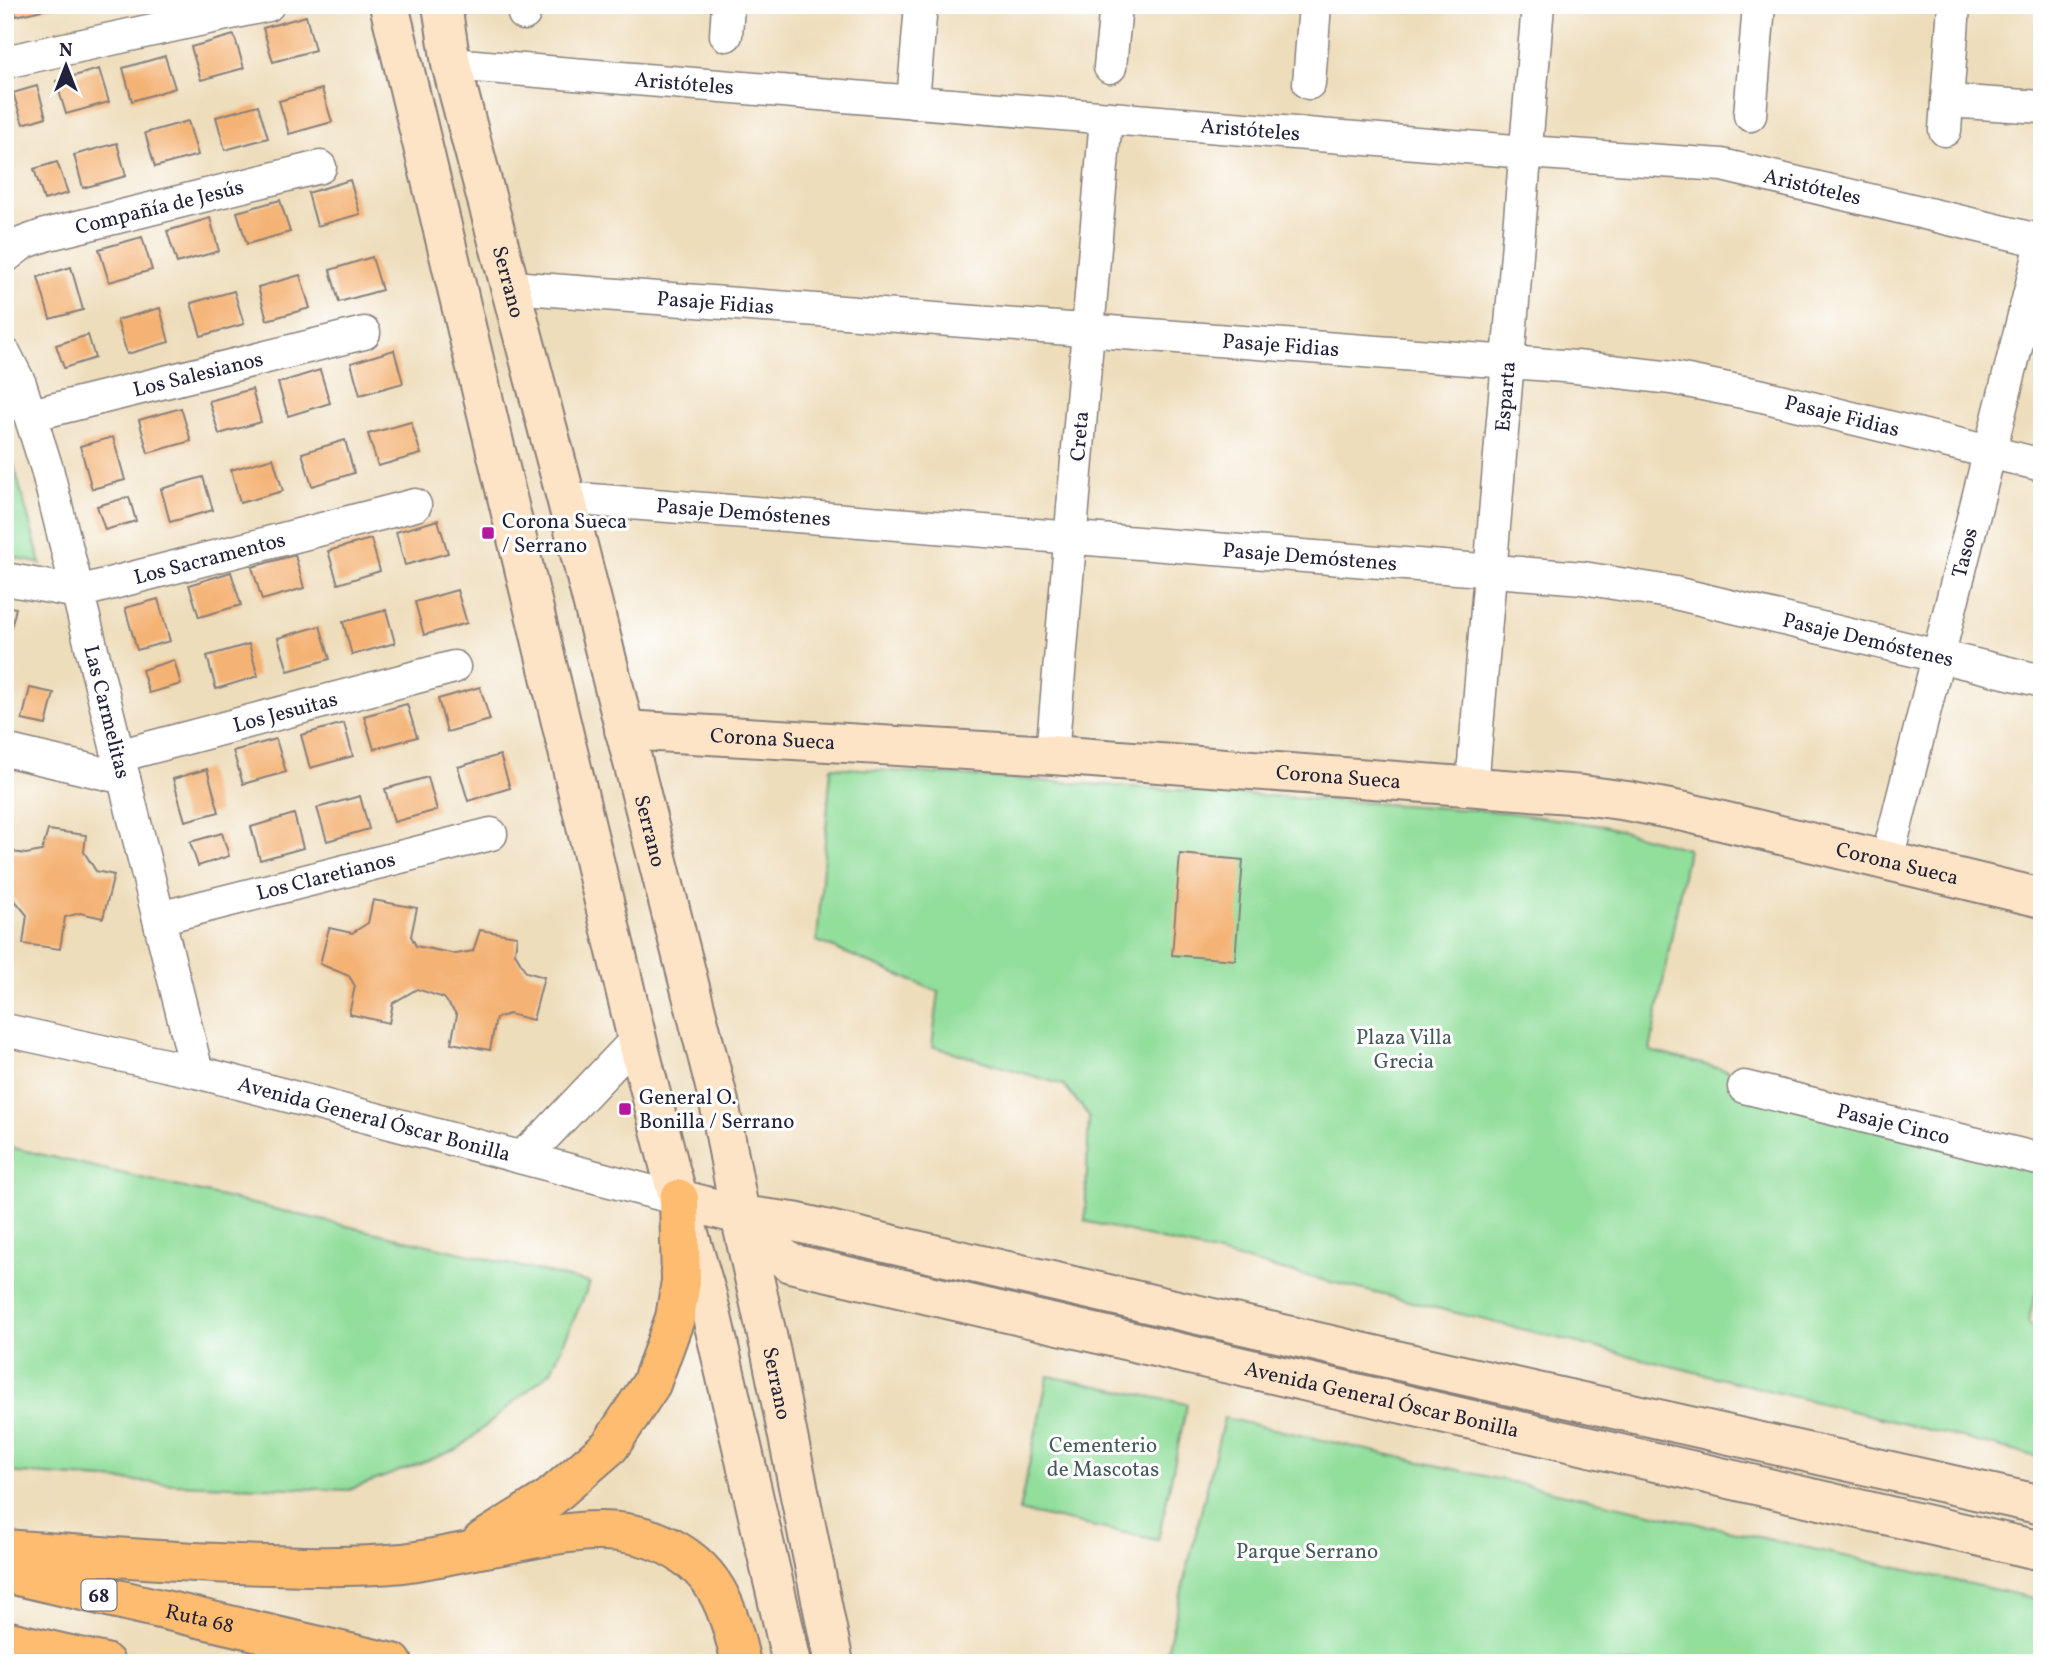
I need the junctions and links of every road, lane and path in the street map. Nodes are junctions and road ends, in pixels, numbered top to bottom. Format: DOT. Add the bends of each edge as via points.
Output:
graph roads {
  1 [pos="268,5"];
  2 [pos="389,5"];
  3 [pos="442,5"];
  4 [pos="921,5"];
  5 [pos="1116,5"];
  6 [pos="1315,5"];
  7 [pos="1538,5"];
  8 [pos="1759,5"];
  9 [pos="1954,5"];
  10 [pos="166,16"];
  11 [pos="5,62"];
  12 [pos="452,64"];
  13 [pos="1110,67"];
  14 [pos="1309,83"];
  15 [pos="913,102"];
  16 [pos="2042,107"];
  17 [pos="1750,115"];
  18 [pos="1106,118"];
  19 [pos="1526,152"];
  20 [pos="320,167"];
  21 [pos="2042,243"];
  22 [pos="5,257"];
  23 [pos="511,287"];
  24 [pos="1088,331"];
  25 [pos="364,333"];
  26 [pos="5,354"];
  27 [pos="1508,362"];
  28 [pos="31,415"];
  29 [pos="1990,452"];
  30 [pos="2042,465"];
  31 [pos="566,498"];
  32 [pos="415,505"];
  33 [pos="1070,538"];
  34 [pos="1491,570"];
  35 [pos="5,579"];
  36 [pos="78,593"];
  37 [pos="1938,656"];
  38 [pos="454,667"];
  39 [pos="2042,681"];
  40 [pos="624,730"];
  41 [pos="5,750"];
  42 [pos="1052,755"];
  43 [pos="121,767"];
  44 [pos="1472,787"];
  45 [pos="491,834"];
  46 [pos="1887,860"];
  47 [pos="2042,898"];
  48 [pos="159,918"];
  49 [pos="5,1030"];
  50 [pos="637,1039"];
  51 [pos="197,1072"];
  52 [pos="1744,1087"];
  53 [pos="521,1157"];
  54 [pos="2042,1160"];
  55 [pos="679,1199"];
  56 [pos="740,1215"];
  57 [pos="2042,1505"];
  58 [pos="5,1549"];
  59 [pos="466,1551"];
  60 [pos="2042,1551"];
  61 [pos="5,1573"];
  62 [pos="5,1640"];
  63 [pos="739,1655"];
  64 [pos="791,1658"];
  65 [pos="105,1663"];
  66 [pos="393,1663"];
  67 [pos="834,1663"];
  1 -- 10 [label="street"];
  2 -- 50 [label="main road"];
  3 -- 12 [label="main road, Serrano"];
  4 -- 15 [label="street"];
  5 -- 13 [label="street"];
  6 -- 14 [label="street"];
  7 -- 19 [label="street, Esparta"];
  8 -- 17 [label="street"];
  9 -- 16 [label="street" via="1946,115"];
  10 -- 11 [label="street"];
  12 -- 15 [label="street, Aristóteles"];
  12 -- 23 [label="main road, Serrano"];
  15 -- 18 [label="street, Aristóteles"];
  18 -- 19 [label="street, Aristóteles"];
  18 -- 24 [label="street, Creta"];
  19 -- 21 [label="street, Aristóteles" via="1735,167"];
  19 -- 27 [label="street, Esparta"];
  20 -- 22 [label="street, Compañía de Jesús" via="45,235 23,243"];
  21 -- 29 [label="street, Tasos"];
  23 -- 24 [label="street, Pasaje Fidias"];
  23 -- 31 [label="main road, Serrano"];
  24 -- 27 [label="street, Pasaje Fidias"];
  24 -- 33 [label="street, Creta"];
  25 -- 28 [label="street, Los Salesianos"];
  26 -- 28 [label="street, Las Carmelitas"];
  27 -- 29 [label="street, Pasaje Fidias" via="1672,378"];
  27 -- 34 [label="street, Esparta"];
  28 -- 36 [label="street, Las Carmelitas"];
  29 -- 30 [label="street, Pasaje Fidias"];
  29 -- 37 [label="street, Tasos"];
  31 -- 33 [label="street, Pasaje Demóstenes"];
  31 -- 40 [label="main road, Serrano"];
  32 -- 36 [label="street, Los Sacramentos"];
  33 -- 34 [label="street, Pasaje Demóstenes"];
  33 -- 42 [label="street, Creta"];
  34 -- 37 [label="street, Pasaje Demóstenes" via="1675,593"];
  34 -- 44 [label="street, Esparta"];
  35 -- 36 [label="street, Los Sacramentos"];
  36 -- 43 [label="street, Las Carmelitas"];
  37 -- 39 [label="street, Pasaje Demóstenes"];
  37 -- 46 [label="street, Tasos"];
  38 -- 43 [label="street, Los Jesuitas"];
  40 -- 42 [label="main road, Corona Sueca"];
  40 -- 56 [label="main road, Serrano" via="719,1102"];
  41 -- 43 [label="street, Los Jesuitas"];
  42 -- 44 [label="main road, Corona Sueca"];
  43 -- 48 [label="street, Las Carmelitas"];
  44 -- 46 [label="main road, Corona Sueca" via="1627,801"];
  45 -- 48 [label="street, Los Claretianos"];
  46 -- 47 [label="main road, Corona Sueca"];
  48 -- 51 [label="street, Las Carmelitas"];
  49 -- 51 [label="street, Avenida General Óscar Bonilla"];
  50 -- 53 [label="street"];
  50 -- 55 [label="main road"];
  51 -- 53 [label="street, Avenida General Óscar Bonilla"];
  52 -- 54 [label="street, Pasaje Cinco"];
  53 -- 55 [label="street, Avenida General Óscar Bonilla"];
  55 -- 56 [label="main road, Avenida General Óscar Bonilla"];
  55 -- 59 [label="highway" via="681,1281 675,1318 651,1384 610,1446 579,1475"];
  55 -- 64 [label="main road" via="707,1295"];
  56 -- 57 [label="main road, Avenida General Óscar Bonilla" via="794,1222"];
  56 -- 60 [label="main road, Avenida General Óscar Bonilla" via="790,1263"];
  56 -- 67 [label="main road, Serrano"];
  58 -- 59 [label="highway" via="291,1566 404,1563"];
  59 -- 63 [label="highway" via="598,1531 657,1541 681,1553 707,1575 726,1605"];
  61 -- 66 [label="highway, Ruta 68 / 68"];
  62 -- 65 [label="highway"];
}
